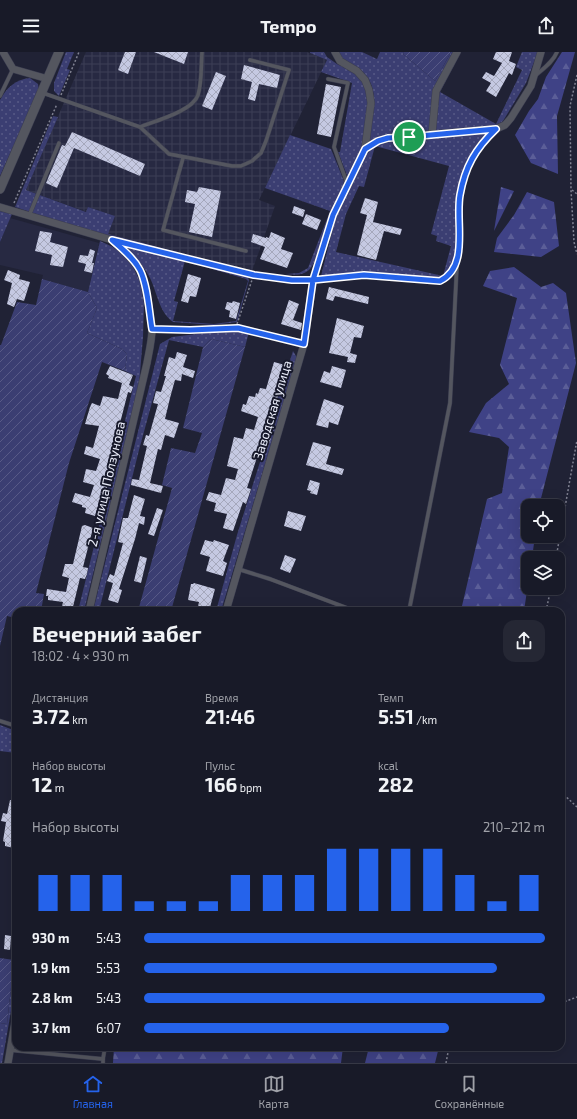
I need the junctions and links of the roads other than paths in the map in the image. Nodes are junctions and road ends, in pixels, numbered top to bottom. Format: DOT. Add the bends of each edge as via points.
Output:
graph roads {
  1 [pos="3,52"];
  2 [pos="59,52"];
  3 [pos="202,52"];
  4 [pos="335,52"];
  5 [pos="457,52"];
  6 [pos="541,52"];
  7 [pos="557,52"];
  8 [pos="250,60"];
  9 [pos="13,69"];
  10 [pos="533,77"];
  11 [pos="48,79"];
  12 [pos="328,79"];
  13 [pos="42,93"];
  14 [pos="0,96"];
  15 [pos="140,127"];
  16 [pos="496,129"];
  17 [pos="432,134"];
  18 [pos="59,143"];
  19 [pos="365,149"];
  20 [pos="182,158"];
  21 [pos="348,184"];
  22 [pos="0,189"];
  23 [pos="0,207"];
  24 [pos="29,216"];
  25 [pos="112,240"];
  26 [pos="246,251"];
  27 [pos="458,262"];
  28 [pos="313,280"];
  29 [pos="152,329"];
  30 [pos="304,344"];
  31 [pos="238,569"];
  32 [pos="90,607"];
  33 [pos="227,607"];
  34 [pos="344,607"];
  35 [pos="410,607"];
  36 [pos="0,721"];
  37 [pos="12,725"];
  38 [pos="12,1039"];
  39 [pos="10,1050"];
  40 [pos="18,1051"];
  41 [pos="104,1051"];
  42 [pos="103,1061"];
  43 [pos="8,1063"];
  1 -- 9 [label="street"];
  2 -- 11 [label="street"];
  3 -- 15 [label="lane" via="199,89 195,101 185,108"];
  4 -- 19 [label="street, Заводская улица" via="340,61 357,71 369,90 371,103"];
  5 -- 17 [label="street" via="436,91"];
  6 -- 10 [label="street"];
  7 -- 10 [label="lane" via="546,67"];
  8 -- 20 [label="lane" via="288,70 261,153 241,166"];
  9 -- 11 [label="street"];
  9 -- 14 [label="lane"];
  10 -- 16 [label="street" via="531,86 511,118"];
  11 -- 13 [label="street"];
  12 -- 21 [label="lane" via="348,83 334,147"];
  13 -- 15 [label="lane"];
  13 -- 22 [label="street"];
  15 -- 20 [label="lane" via="169,154"];
  16 -- 17 [label="street"];
  16 -- 27 [label="lane" via="476,151 469,163 463,184 458,204"];
  17 -- 19 [label="street" via="388,138"];
  18 -- 24 [label="lane"];
  19 -- 21 [label="street, Заводская улица"];
  20 -- 26 [label="lane" via="163,230"];
  21 -- 28 [label="street, Заводская улица" via="333,215"];
  23 -- 24 [label="street"];
  24 -- 25 [label="street"];
  25 -- 28 [label="lane" via="254,275"];
  25 -- 29 [label="street, 2-я улица Ползунова" via="140,270"];
  27 -- 28 [label="lane" via="452,273 440,281 364,275"];
  27 -- 35 [label="lane" via="450,403"];
  28 -- 30 [label="street, Заводская улица"];
  29 -- 30 [label="lane" via="236,328"];
  29 -- 32 [label="street, 2-я улица Ползунова" via="147,363"];
  30 -- 31 [label="street, Заводская улица"];
  31 -- 33 [label="street, Заводская улица"];
  31 -- 34 [label="lane"];
  36 -- 37 [label="lane"];
  38 -- 39 [label="street"];
  39 -- 43 [label="street"];
  40 -- 42 [label="lane"];
  41 -- 42 [label="lane"];
}
